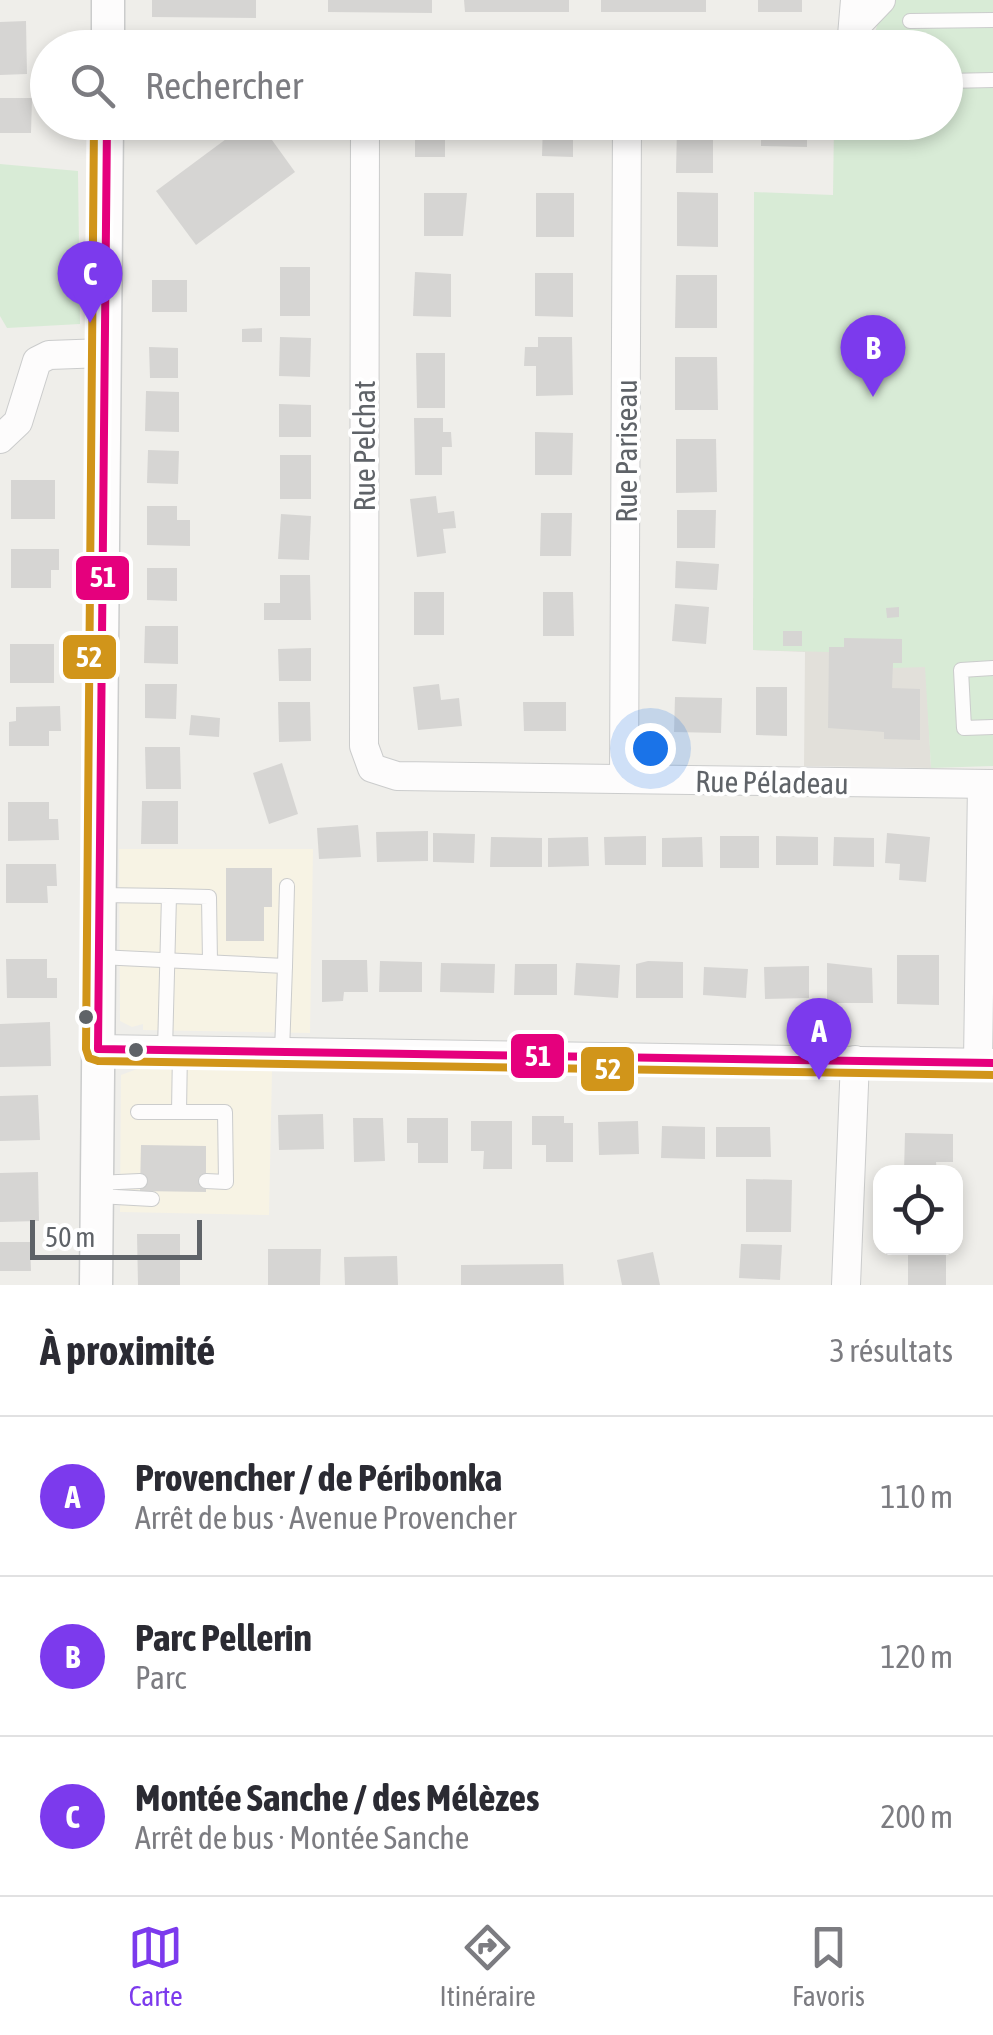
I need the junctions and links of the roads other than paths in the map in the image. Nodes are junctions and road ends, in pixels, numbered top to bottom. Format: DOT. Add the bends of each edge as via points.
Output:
graph roads {
  1 [pos="108,0"];
  2 [pos="881,0"];
  3 [pos="993,20"];
  4 [pos="910,21"];
  5 [pos="853,25"];
  6 [pos="108,30"];
  7 [pos="993,80"];
  8 [pos="963,81"];
  9 [pos="107,140"];
  10 [pos="365,140"];
  11 [pos="627,140"];
  12 [pos="104,352"];
  13 [pos="0,439"];
  14 [pos="993,668"];
  15 [pos="993,727"];
  16 [pos="372,768"];
  17 [pos="624,779"];
  18 [pos="987,784"];
  19 [pos="287,886"];
  20 [pos="99,895"];
  21 [pos="169,896"];
  22 [pos="98,958"];
  23 [pos="167,960"];
  24 [pos="210,962"];
  25 [pos="284,966"];
  26 [pos="98,1049"];
  27 [pos="172,1050"];
  28 [pos="282,1052"];
  29 [pos="855,1060"];
  30 [pos="985,1062"];
  31 [pos="138,1112"];
  32 [pos="179,1112"];
  33 [pos="206,1181"];
  34 [pos="140,1182"];
  35 [pos="96,1190"];
  36 [pos="152,1199"];
  37 [pos="96,1285"];
  38 [pos="846,1285"];
  1 -- 6 [label="street"];
  2 -- 5 [label="street"];
  3 -- 4 [label="lane"];
  7 -- 8 [label="lane"];
  9 -- 12 [label="street"];
  10 -- 16 [label="street, Rue Pelchat" via="364,746"];
  11 -- 17 [label="street, Rue Pariseau"];
  12 -- 13 [label="street" via="37,361 18,422"];
  12 -- 20 [label="street"];
  14 -- 15 [label="lane" via="961,670 964,728"];
  16 -- 17 [label="street, Rue Péladeau" via="397,776"];
  17 -- 18 [label="street, Rue Péladeau"];
  18 -- 30 [label="street"];
  19 -- 25 [label="lane"];
  20 -- 21 [label="lane"];
  20 -- 22 [label="street"];
  21 -- 23 [label="lane"];
  21 -- 24 [label="lane" via="210,897"];
  22 -- 23 [label="lane"];
  22 -- 26 [label="street"];
  23 -- 24 [label="lane"];
  23 -- 27 [label="lane"];
  24 -- 25 [label="lane"];
  25 -- 28 [label="lane"];
  26 -- 27 [label="street"];
  26 -- 35 [label="street"];
  27 -- 28 [label="street"];
  27 -- 32 [label="lane"];
  28 -- 29 [label="street"];
  29 -- 30 [label="street"];
  29 -- 38 [label="street"];
  31 -- 32 [label="lane"];
  32 -- 33 [label="lane" via="225,1112 226,1182"];
  34 -- 35 [label="lane"];
  35 -- 36 [label="lane"];
  35 -- 37 [label="street"];
}
